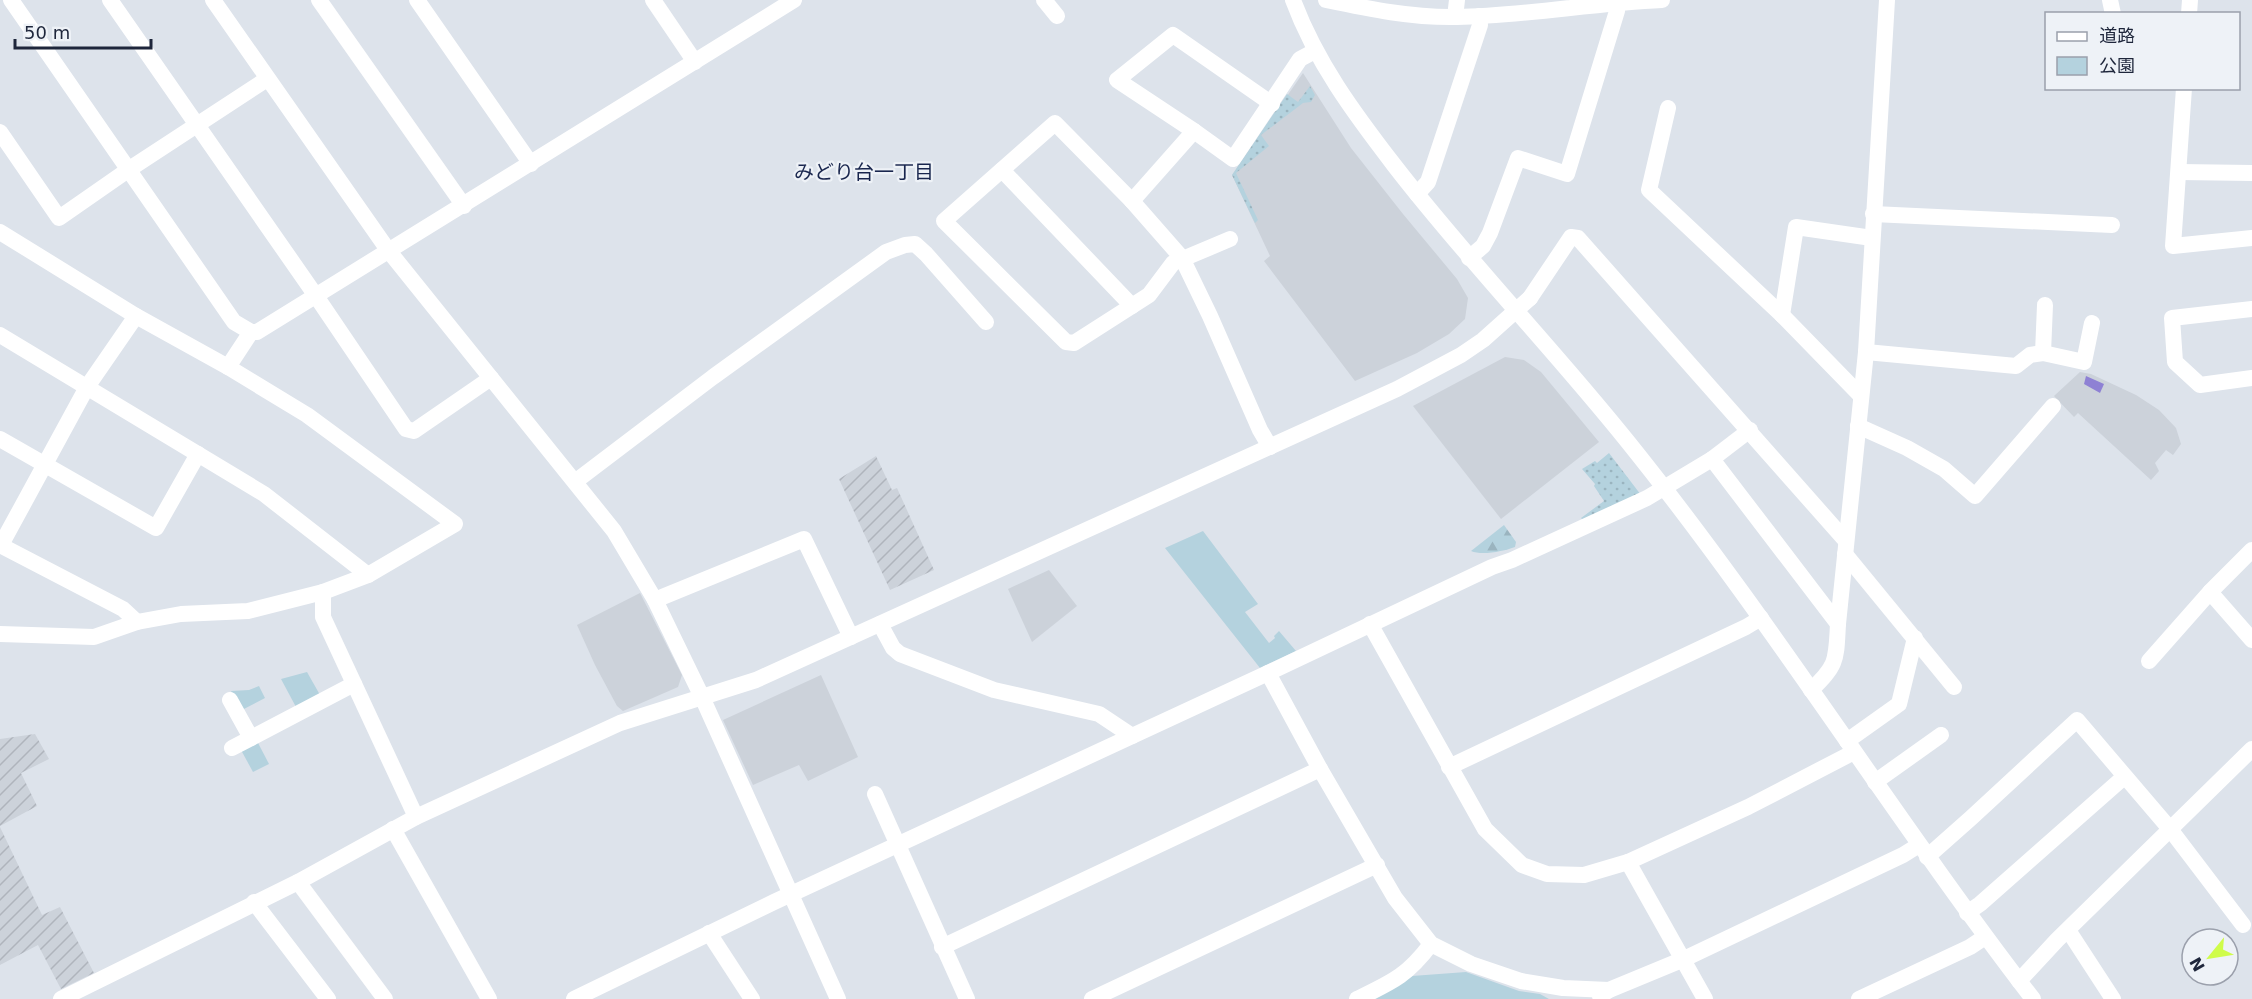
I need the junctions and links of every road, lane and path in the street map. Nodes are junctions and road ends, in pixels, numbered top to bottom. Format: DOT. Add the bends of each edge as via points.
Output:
graph roads {
  1 [pos="11,0"];
  2 [pos="110,0"];
  3 [pos="213,0"];
  4 [pos="319,0"];
  5 [pos="417,0"];
  6 [pos="653,0"];
  7 [pos="1044,0"];
  8 [pos="1293,0"];
  9 [pos="1326,0"];
  10 [pos="1457,0"];
  11 [pos="1662,0"];
  12 [pos="1887,0"];
  13 [pos="789,1"];
  14 [pos="1616,2"];
  15 [pos="1057,16"];
  16 [pos="1479,16"];
  17 [pos="1455,17"];
  18 [pos="1315,51"];
  19 [pos="695,62"];
  20 [pos="267,79"];
  21 [pos="2184,90"];
  22 [pos="1272,104"];
  23 [pos="1668,108"];
  24 [pos="196,125"];
  25 [pos="1194,131"];
  26 [pos="0,132"];
  27 [pos="531,164"];
  28 [pos="128,170"];
  29 [pos="1002,170"];
  30 [pos="2179,172"];
  31 [pos="2252,173"];
  32 [pos="1417,194"];
  33 [pos="1132,201"];
  34 [pos="464,206"];
  35 [pos="1873,214"];
  36 [pos="2112,225"];
  37 [pos="0,232"];
  38 [pos="1872,238"];
  39 [pos="2252,238"];
  40 [pos="1230,239"];
  41 [pos="388,250"];
  42 [pos="1182,258"];
  43 [pos="1469,258"];
  44 [pos="316,296"];
  45 [pos="2045,305"];
  46 [pos="1132,306"];
  47 [pos="2252,309"];
  48 [pos="1515,311"];
  49 [pos="1782,315"];
  50 [pos="136,316"];
  51 [pos="986,322"];
  52 [pos="2092,323"];
  53 [pos="250,332"];
  54 [pos="0,335"];
  55 [pos="1866,352"];
  56 [pos="2043,353"];
  57 [pos="228,368"];
  58 [pos="491,378"];
  59 [pos="2252,378"];
  60 [pos="87,387"];
  61 [pos="1861,396"];
  62 [pos="2053,406"];
  63 [pos="1858,426"];
  64 [pos="1750,430"];
  65 [pos="0,439"];
  66 [pos="1270,447"];
  67 [pos="198,454"];
  68 [pos="1712,459"];
  69 [pos="44,464"];
  70 [pos="576,481"];
  71 [pos="1664,488"];
  72 [pos="0,545"];
  73 [pos="1845,548"];
  74 [pos="2252,550"];
  75 [pos="368,575"];
  76 [pos="2210,591"];
  77 [pos="323,592"];
  78 [pos="654,600"];
  79 [pos="1761,618"];
  80 [pos="137,622"];
  81 [pos="880,624"];
  82 [pos="1370,624"];
  83 [pos="1838,624"];
  84 [pos="0,634"];
  85 [pos="851,637"];
  86 [pos="1915,638"];
  87 [pos="2252,640"];
  88 [pos="2149,660"];
  89 [pos="1268,674"];
  90 [pos="354,684"];
  91 [pos="1954,687"];
  92 [pos="1811,690"];
  93 [pos="702,697"];
  94 [pos="230,700"];
  95 [pos="1941,735"];
  96 [pos="1132,736"];
  97 [pos="251,738"];
  98 [pos="1851,747"];
  99 [pos="232,748"];
  100 [pos="2252,749"];
  101 [pos="1449,766"];
  102 [pos="1320,769"];
  103 [pos="2124,777"];
  104 [pos="1875,782"];
  105 [pos="875,794"];
  106 [pos="416,818"];
  107 [pos="393,829"];
  108 [pos="2170,829"];
  109 [pos="897,846"];
  110 [pos="1923,851"];
  111 [pos="1628,862"];
  112 [pos="1377,865"];
  113 [pos="298,882"];
  114 [pos="789,895"];
  115 [pos="254,902"];
  116 [pos="1967,913"];
  117 [pos="2243,925"];
  118 [pos="2068,930"];
  119 [pos="709,933"];
  120 [pos="1985,937"];
  121 [pos="1431,944"];
  122 [pos="942,947"];
  123 [pos="1683,959"];
  124 [pos="2019,981"];
  125 [pos="1602,994"];
  126 [pos="70,997"];
  127 [pos="833,997"];
  128 [pos="328,999"];
  129 [pos="385,999"];
  130 [pos="489,999"];
  131 [pos="574,999"];
  132 [pos="752,999"];
  133 [pos="967,999"];
  134 [pos="1092,999"];
  135 [pos="1357,999"];
  136 [pos="1706,999"];
  137 [pos="1859,999"];
  138 [pos="2033,999"];
  139 [pos="2113,999"];
  1 -- 28 [label="street"];
  2 -- 24 [label="street"];
  3 -- 20 [label="street"];
  4 -- 34 [label="street"];
  5 -- 27 [label="street"];
  6 -- 19 [label="street"];
  7 -- 15 [label="street"];
  8 -- 18 [label="street"];
  9 -- 17 [label="street" via="1378,12"];
  10 -- 17 [label="street"];
  11 -- 14 [label="street"];
  12 -- 35 [label="street"];
  13 -- 19 [label="street"];
  14 -- 16 [label="street"];
  14 -- 43 [label="street" via="1617,11 1567,174 1518,158 1490,233 1483,246"];
  16 -- 17 [label="street"];
  16 -- 32 [label="street" via="1480,26 1428,182"];
  18 -- 22 [label="street" via="1300,59"];
  18 -- 32 [label="street" via="1358,119"];
  19 -- 27 [label="street"];
  20 -- 24 [label="street"];
  20 -- 41 [label="street"];
  21 -- 30 [label="street"];
  22 -- 25 [label="street" via="1233,159"];
  22 -- 25 [label="street" via="1173,35 1117,80"];
  23 -- 49 [label="street" via="1649,190"];
  24 -- 28 [label="street"];
  24 -- 44 [label="street"];
  25 -- 33 [label="street"];
  26 -- 28 [label="street" via="59,218"];
  27 -- 34 [label="street"];
  28 -- 53 [label="street" via="234,322"];
  29 -- 33 [label="street" via="1055,123"];
  29 -- 46 [label="street"];
  29 -- 46 [label="street" via="944,221 1066,342 1074,343"];
  30 -- 31 [label="street"];
  30 -- 39 [label="street" via="2173,246"];
  32 -- 43 [label="street"];
  33 -- 42 [label="street"];
  34 -- 41 [label="street"];
  35 -- 36 [label="street"];
  35 -- 38 [label="street"];
  37 -- 50 [label="street"];
  38 -- 49 [label="street" via="1796,227"];
  38 -- 55 [label="street"];
  40 -- 42 [label="street"];
  41 -- 44 [label="street"];
  41 -- 58 [label="street"];
  42 -- 46 [label="street" via="1173,263 1149,295"];
  42 -- 66 [label="street"];
  43 -- 48 [label="street"];
  44 -- 53 [label="street" via="257,332"];
  44 -- 58 [label="street" via="406,429 414,431"];
  45 -- 56 [label="street"];
  47 -- 59 [label="street" via="2172,318 2175,363 2199,385"];
  48 -- 64 [label="street" via="1530,298 1571,237 1578,238"];
  48 -- 66 [label="street" via="1483,340 1447,363"];
  48 -- 71 [label="street" via="1567,368"];
  49 -- 61 [label="street"];
  50 -- 57 [label="street"];
  50 -- 60 [label="street"];
  51 -- 70 [label="street" via="915,244 886,252"];
  52 -- 56 [label="street" via="2084,362"];
  53 -- 57 [label="street"];
  54 -- 60 [label="street"];
  55 -- 56 [label="street" via="2016,366 2030,355"];
  55 -- 61 [label="street"];
  57 -- 75 [label="street" via="307,416 455,524"];
  58 -- 70 [label="street"];
  60 -- 67 [label="street"];
  60 -- 69 [label="street"];
  61 -- 63 [label="street"];
  62 -- 63 [label="street" via="1975,496 1944,469"];
  63 -- 73 [label="street"];
  64 -- 68 [label="street"];
  64 -- 73 [label="street"];
  65 -- 69 [label="street"];
  66 -- 81 [label="street"];
  67 -- 69 [label="street" via="156,528"];
  67 -- 75 [label="street" via="264,494"];
  68 -- 71 [label="street"];
  68 -- 83 [label="street"];
  69 -- 72 [label="street"];
  70 -- 78 [label="street" via="614,531"];
  71 -- 79 [label="street"];
  71 -- 82 [label="street"];
  72 -- 80 [label="street" via="123,609"];
  73 -- 83 [label="street"];
  73 -- 86 [label="street"];
  74 -- 76 [label="street"];
  75 -- 77 [label="street"];
  76 -- 87 [label="street"];
  76 -- 88 [label="street"];
  77 -- 80 [label="street" via="248,611 181,614"];
  77 -- 90 [label="street" via="323,617"];
  78 -- 85 [label="street" via="804,539"];
  78 -- 93 [label="street"];
  79 -- 92 [label="street"];
  79 -- 101 [label="street"];
  80 -- 84 [label="street" via="94,637"];
  81 -- 85 [label="street"];
  81 -- 96 [label="street" via="900,654 994,690 1099,714"];
  82 -- 89 [label="street"];
  82 -- 101 [label="street"];
  83 -- 92 [label="street" via="1833,666"];
  85 -- 93 [label="street" via="756,680"];
  86 -- 91 [label="street"];
  86 -- 98 [label="street" via="1899,704"];
  89 -- 96 [label="street"];
  89 -- 102 [label="street"];
  90 -- 97 [label="street"];
  90 -- 106 [label="street"];
  92 -- 98 [label="street"];
  93 -- 106 [label="street" via="620,723"];
  93 -- 114 [label="street"];
  94 -- 97 [label="street"];
  95 -- 104 [label="street"];
  96 -- 109 [label="street"];
  97 -- 99 [label="street"];
  98 -- 104 [label="street"];
  98 -- 111 [label="street" via="1748,807"];
  100 -- 108 [label="street"];
  101 -- 111 [label="street" via="1485,829 1522,865 1547,874 1584,875"];
  102 -- 112 [label="street"];
  102 -- 122 [label="street"];
  103 -- 108 [label="street"];
  103 -- 110 [label="street" via="2077,720 1971,818"];
  103 -- 116 [label="street"];
  104 -- 110 [label="street"];
  105 -- 109 [label="street"];
  106 -- 107 [label="street"];
  107 -- 113 [label="street"];
  107 -- 130 [label="street"];
  108 -- 117 [label="street"];
  108 -- 118 [label="street"];
  109 -- 114 [label="street"];
  109 -- 122 [label="street"];
  110 -- 116 [label="street"];
  110 -- 123 [label="street" via="1903,855"];
  111 -- 123 [label="street"];
  112 -- 121 [label="street" via="1395,898"];
  112 -- 134 [label="street"];
  113 -- 115 [label="street"];
  113 -- 129 [label="street"];
  114 -- 119 [label="street"];
  114 -- 127 [label="street"];
  115 -- 126 [label="street"];
  115 -- 128 [label="street"];
  116 -- 120 [label="street"];
  118 -- 124 [label="street"];
  118 -- 139 [label="street"];
  119 -- 131 [label="street"];
  119 -- 132 [label="street"];
  120 -- 124 [label="street"];
  120 -- 137 [label="street"];
  121 -- 125 [label="street" via="1471,964 1521,981"];
  121 -- 135 [label="street" via="1398,979"];
  122 -- 133 [label="street"];
  123 -- 125 [label="street"];
  123 -- 136 [label="street"];
  124 -- 138 [label="street"];
}
